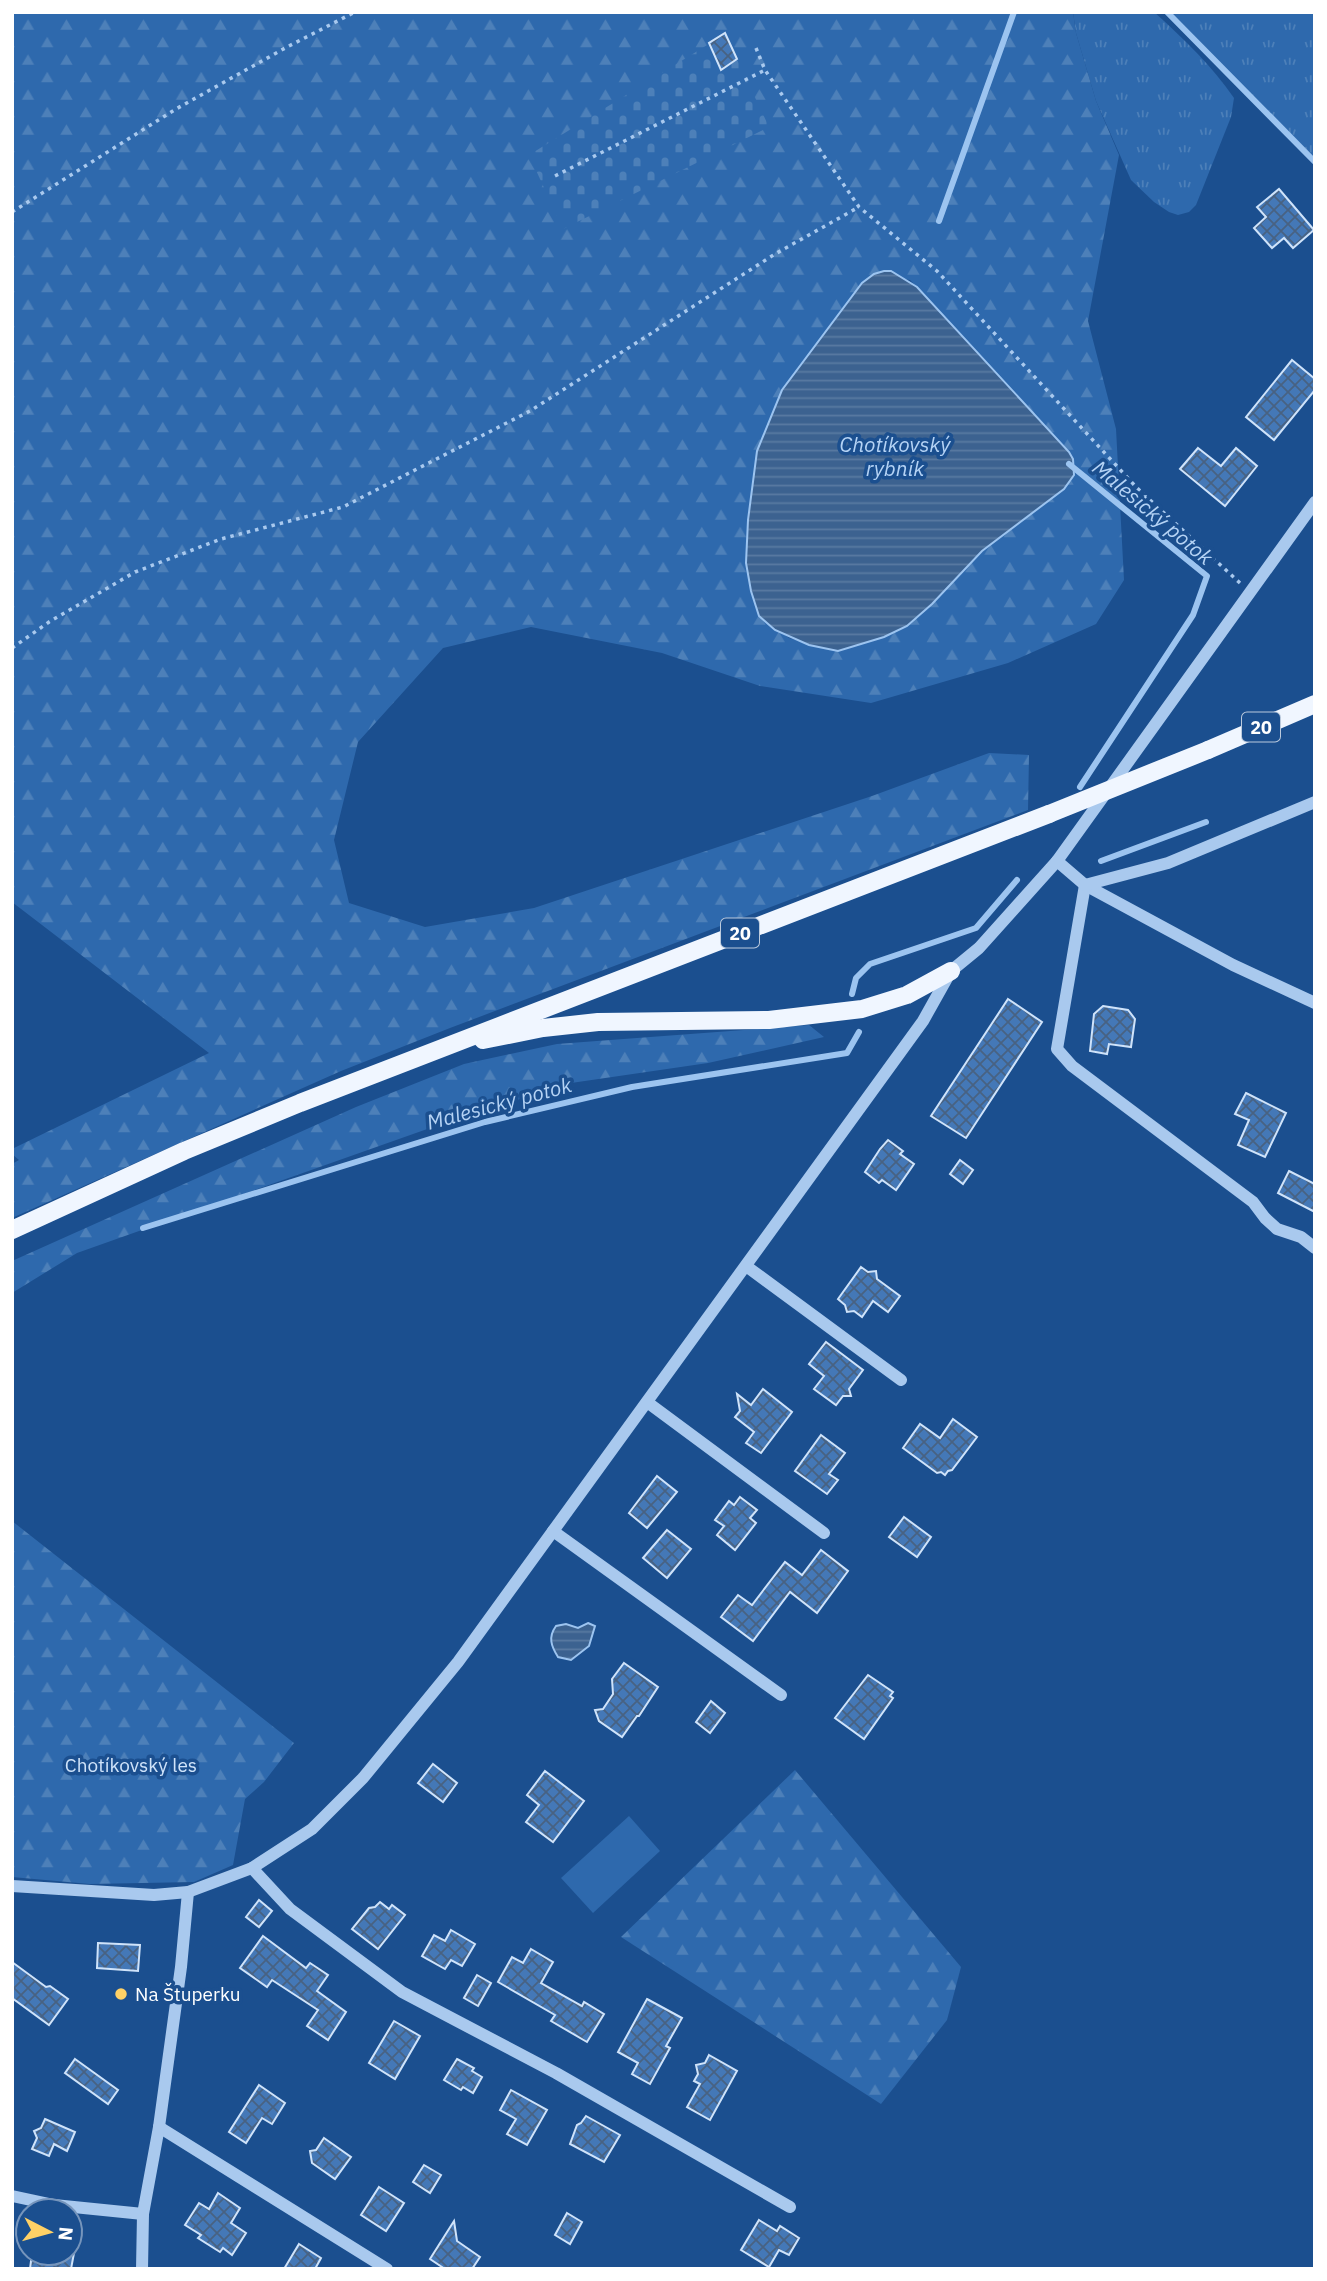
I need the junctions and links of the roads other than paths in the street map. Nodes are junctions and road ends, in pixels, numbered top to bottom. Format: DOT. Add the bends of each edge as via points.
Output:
graph roads {
  1 [pos="1315,502"];
  2 [pos="1315,704"];
  3 [pos="1315,802"];
  4 [pos="1057,860"];
  5 [pos="1085,885"];
  6 [pos="951,971"];
  7 [pos="1315,1003"];
  8 [pos="432,1051"];
  9 [pos="12,1230"];
  10 [pos="1315,1248"];
  11 [pos="746,1266"];
  12 [pos="901,1380"];
  13 [pos="648,1402"];
  14 [pos="553,1531"];
  15 [pos="824,1533"];
  16 [pos="781,1695"];
  17 [pos="252,1868"];
  18 [pos="12,1886"];
  19 [pos="188,1892"];
  20 [pos="159,2127"];
  21 [pos="12,2196"];
  22 [pos="790,2207"];
  23 [pos="143,2214"];
  24 [pos="142,2269"];
  25 [pos="387,2269"];
  1 -- 4 [label="street"];
  2 -- 8 [label="main road, 20, bridge" via="1049,814"];
  3 -- 5 [label="street" via="1168,863"];
  4 -- 5 [label="street"];
  4 -- 6 [label="street" via="979,948"];
  5 -- 7 [label="street" via="1233,965"];
  5 -- 10 [label="street" via="1057,1049 1072,1066 1254,1202 1268,1222"];
  6 -- 8 [label="main road" via="907,995 862,1009 769,1020 598,1022 543,1028"];
  6 -- 11 [label="street" via="923,1021"];
  8 -- 9 [label="main road, 20" via="184,1151"];
  11 -- 12 [label="street"];
  11 -- 13 [label="street"];
  13 -- 14 [label="street"];
  13 -- 15 [label="street"];
  14 -- 16 [label="street"];
  14 -- 17 [label="street" via="458,1662 363,1779 312,1829"];
  17 -- 19 [label="street"];
  17 -- 22 [label="street" via="290,1909 402,1992 556,2073"];
  18 -- 19 [label="street" via="154,1895"];
  19 -- 20 [label="street"];
  20 -- 23 [label="street"];
  20 -- 25 [label="street"];
  21 -- 23 [label="street"];
  23 -- 24 [label="street"];
}
